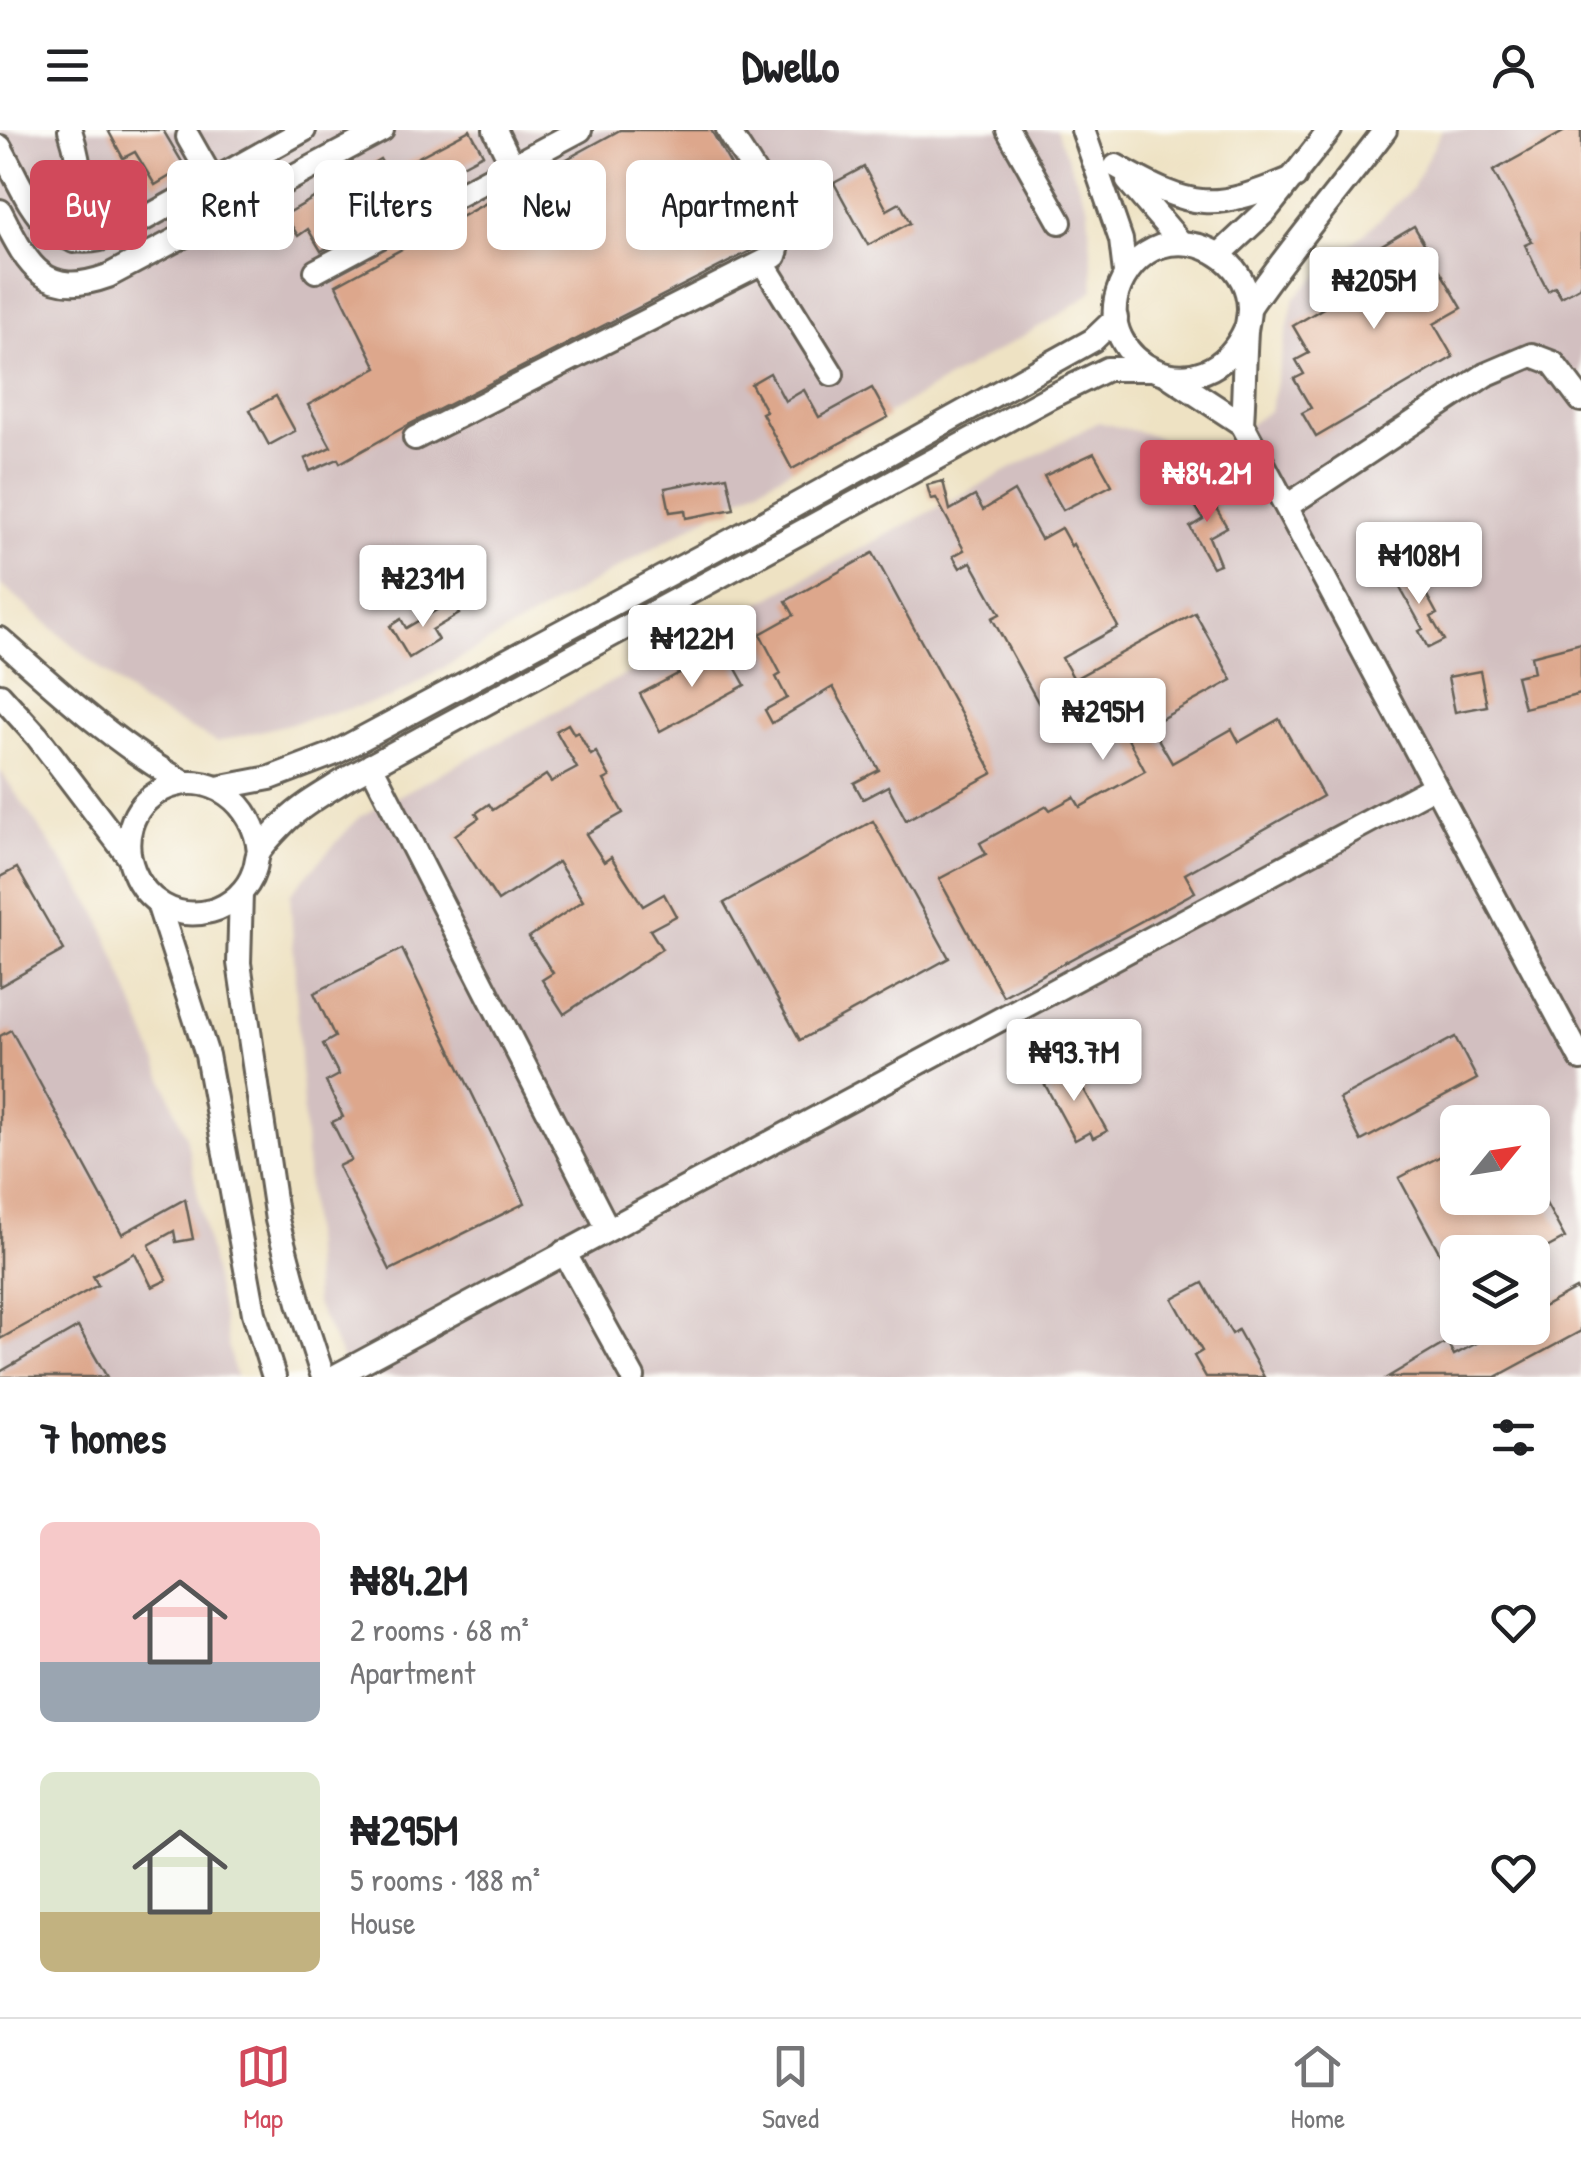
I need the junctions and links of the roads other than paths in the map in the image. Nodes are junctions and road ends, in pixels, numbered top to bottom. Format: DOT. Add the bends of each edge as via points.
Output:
graph roads {
  1 [pos="70,130"];
  2 [pos="304,130"];
  3 [pos="382,130"];
  4 [pos="495,130"];
  5 [pos="580,130"];
  6 [pos="728,130"];
  7 [pos="1008,130"];
  8 [pos="1084,130"];
  9 [pos="1330,130"];
  10 [pos="1385,130"];
  11 [pos="188,136"];
  12 [pos="0,147"];
  13 [pos="77,160"];
  14 [pos="201,160"];
  15 [pos="250,160"];
  16 [pos="510,160"];
  17 [pos="526,160"];
  18 [pos="1116,166"];
  19 [pos="1295,177"];
  20 [pos="487,181"];
  21 [pos="30,200"];
  22 [pos="0,211"];
  23 [pos="1060,222"];
  24 [pos="1181,243"];
  25 [pos="1220,254"];
  26 [pos="763,263"];
  27 [pos="316,270"];
  28 [pos="1125,274"];
  29 [pos="1116,318"];
  30 [pos="1248,318"];
  31 [pos="1160,372"];
  32 [pos="832,374"];
  33 [pos="1581,400"];
  34 [pos="1242,424"];
  35 [pos="414,438"];
  36 [pos="1287,506"];
  37 [pos="0,639"];
  38 [pos="0,695"];
  39 [pos="370,765"];
  40 [pos="184,783"];
  41 [pos="1433,786"];
  42 [pos="217,788"];
  43 [pos="258,852"];
  44 [pos="130,857"];
  45 [pos="242,892"];
  46 [pos="158,904"];
  47 [pos="1581,1059"];
  48 [pos="608,1228"];
  49 [pos="564,1252"];
  50 [pos="274,1377"];
  51 [pos="323,1377"];
  52 [pos="334,1377"];
  53 [pos="633,1377"];
  1 -- 13 [label="street"];
  2 -- 15 [label="street"];
  3 -- 22 [label="street" via="84,285 61,285 37,273"];
  4 -- 16 [label="street"];
  5 -- 17 [label="street"];
  6 -- 26 [label="street" via="776,214 779,246"];
  7 -- 23 [label="street"];
  8 -- 18 [label="street"];
  8 -- 28 [label="street" via="1121,240"];
  9 -- 19 [label="street"];
  10 -- 30 [label="street" via="1291,246"];
  11 -- 14 [label="street"];
  12 -- 21 [label="street"];
  18 -- 19 [label="street" via="1162,193 1213,202 1240,199"];
  18 -- 24 [label="street"];
  19 -- 25 [label="street"];
  20 -- 27 [label="street"];
  24 -- 25 [label="street"];
  24 -- 28 [label="street" via="1141,256"];
  25 -- 30 [label="street" via="1240,278"];
  26 -- 32 [label="street"];
  26 -- 35 [label="street"];
  28 -- 29 [label="street"];
  29 -- 31 [label="street" via="1134,357"];
  29 -- 42 [label="street" via="1093,340 333,754 270,778"];
  30 -- 31 [label="street" via="1225,362 1189,376"];
  30 -- 34 [label="street"];
  31 -- 34 [label="street"];
  31 -- 39 [label="street" via="1107,369 1048,398"];
  33 -- 36 [label="street" via="1553,362 1532,356 1485,374"];
  34 -- 36 [label="street"];
  36 -- 41 [label="street"];
  37 -- 40 [label="street" via="117,738"];
  38 -- 44 [label="street"];
  39 -- 43 [label="street" via="288,818"];
  39 -- 48 [label="street"];
  40 -- 42 [label="street"];
  40 -- 44 [label="street" via="151,798 135,819"];
  41 -- 47 [label="street"];
  41 -- 48 [label="street"];
  42 -- 43 [label="street" via="248,813"];
  43 -- 45 [label="street"];
  44 -- 46 [label="street" via="138,884"];
  45 -- 46 [label="street" via="210,912"];
  45 -- 51 [label="street" via="239,963 276,1220"];
  46 -- 50 [label="street" via="207,1055 254,1313"];
  48 -- 49 [label="street"];
  49 -- 52 [label="street"];
  49 -- 53 [label="street"];
}
